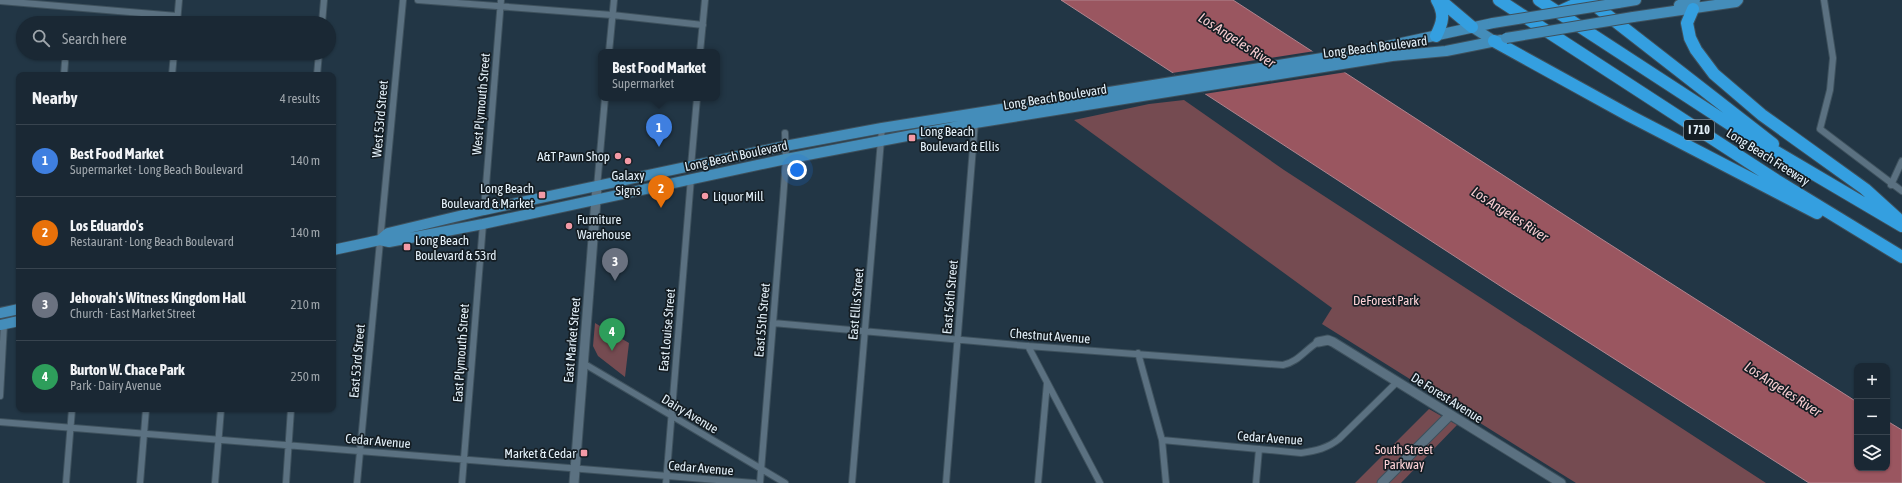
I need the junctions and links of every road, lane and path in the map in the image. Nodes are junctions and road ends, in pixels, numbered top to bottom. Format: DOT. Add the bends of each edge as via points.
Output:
graph roads {
  1 [pos="179,0"];
  2 [pos="324,0"];
  3 [pos="403,0"];
  4 [pos="418,0"];
  5 [pos="614,0"];
  6 [pos="705,0"];
  7 [pos="1437,0"];
  8 [pos="1440,0"];
  9 [pos="1499,0"];
  10 [pos="1539,0"];
  11 [pos="1586,0"];
  12 [pos="1636,0"];
  13 [pos="1738,0"];
  14 [pos="1824,0"];
  15 [pos="0,1"];
  16 [pos="500,3"];
  17 [pos="1694,5"];
  18 [pos="1561,11"];
  19 [pos="612,15"];
  20 [pos="177,16"];
  21 [pos="323,16"];
  22 [pos="703,25"];
  23 [pos="1472,27"];
  24 [pos="1436,36"];
  25 [pos="1494,42"];
  26 [pos="609,49"];
  27 [pos="700,49"];
  28 [pos="1361,56"];
  29 [pos="173,60"];
  30 [pos="318,60"];
  31 [pos="65,62"];
  32 [pos="64,72"];
  33 [pos="172,72"];
  34 [pos="317,72"];
  35 [pos="605,101"];
  36 [pos="696,101"];
  37 [pos="974,113"];
  38 [pos="975,123"];
  39 [pos="882,128"];
  40 [pos="785,133"];
  41 [pos="881,141"];
  42 [pos="786,146"];
  43 [pos="786,159"];
  44 [pos="1902,161"];
  45 [pos="691,166"];
  46 [pos="1814,176"];
  47 [pos="691,178"];
  48 [pos="1891,185"];
  49 [pos="597,187"];
  50 [pos="1902,192"];
  51 [pos="596,199"];
  52 [pos="484,210"];
  53 [pos="1902,222"];
  54 [pos="483,224"];
  55 [pos="1902,226"];
  56 [pos="380,240"];
  57 [pos="336,249"];
  58 [pos="1902,257"];
  59 [pos="16,310"];
  60 [pos="0,313"];
  61 [pos="16,322"];
  62 [pos="773,323"];
  63 [pos="2,325"];
  64 [pos="865,331"];
  65 [pos="958,340"];
  66 [pos="1318,342"];
  67 [pos="1028,346"];
  68 [pos="1138,353"];
  69 [pos="584,363"];
  70 [pos="1047,382"];
  71 [pos="1397,382"];
  72 [pos="0,396"];
  73 [pos="72,412"];
  74 [pos="146,412"];
  75 [pos="221,412"];
  76 [pos="291,412"];
  77 [pos="1450,415"];
  78 [pos="671,416"];
  79 [pos="0,422"];
  80 [pos="71,428"];
  81 [pos="144,434"];
  82 [pos="218,440"];
  83 [pos="1162,440"];
  84 [pos="289,445"];
  85 [pos="1259,449"];
  86 [pos="360,451"];
  87 [pos="464,459"];
  88 [pos="575,468"];
  89 [pos="761,469"];
  90 [pos="667,476"];
  91 [pos="66,483"];
  92 [pos="140,483"];
  93 [pos="215,483"];
  94 [pos="286,483"];
  95 [pos="357,483"];
  96 [pos="462,483"];
  97 [pos="574,483"];
  98 [pos="666,483"];
  99 [pos="754,483"];
  100 [pos="760,483"];
  101 [pos="785,483"];
  102 [pos="852,483"];
  103 [pos="946,483"];
  104 [pos="1038,483"];
  105 [pos="1100,483"];
  106 [pos="1166,483"];
  107 [pos="1256,483"];
  108 [pos="1382,483"];
  109 [pos="1561,483"];
  1 -- 20 [label="street"];
  2 -- 21 [label="street"];
  3 -- 56 [label="street, West 53rd Street"];
  4 -- 16 [label="street"];
  5 -- 19 [label="street"];
  6 -- 22 [label="street"];
  7 -- 24 [label="highway" via="1442,11 1443,23"];
  8 -- 23 [label="highway"];
  9 -- 58 [label="highway, Long Beach Freeway / I 710" via="1776,180"];
  10 -- 46 [label="highway, Long Beach Freeway / I 710"];
  11 -- 18 [label="highway"];
  11 -- 46 [label="highway"];
  12 -- 18 [label="main road, Long Beach Boulevard, bridge"];
  13 -- 17 [label="main road, Long Beach Boulevard"];
  14 -- 48 [label="street" via="1833,58 1830,90 1820,129"];
  15 -- 20 [label="street"];
  16 -- 19 [label="street"];
  16 -- 52 [label="street, West Plymouth Street"];
  17 -- 25 [label="main road, Long Beach Boulevard, bridge"];
  17 -- 53 [label="highway" via="1687,23 1690,38 1714,74 1762,115 1864,189"];
  18 -- 23 [label="main road, Long Beach Boulevard, bridge"];
  19 -- 22 [label="street"];
  19 -- 26 [label="street"];
  22 -- 27 [label="street"];
  23 -- 24 [label="main road, Long Beach Boulevard"];
  23 -- 25 [label="main road"];
  24 -- 28 [label="main road, Long Beach Boulevard"];
  25 -- 28 [label="main road, Long Beach Boulevard" via="1446,51"];
  25 -- 58 [label="highway" via="1630,116"];
  28 -- 37 [label="main road, Long Beach Boulevard"];
  28 -- 38 [label="main road, Long Beach Boulevard"];
  29 -- 33 [label="street"];
  30 -- 34 [label="street"];
  31 -- 32 [label="street"];
  35 -- 49 [label="street"];
  36 -- 45 [label="street"];
  37 -- 38 [label="street, East 56th Street"];
  37 -- 39 [label="main road, Long Beach Boulevard"];
  38 -- 41 [label="main road, Long Beach Boulevard"];
  38 -- 65 [label="street, East 56th Street"];
  39 -- 41 [label="street, East Ellis Street"];
  39 -- 42 [label="main road, Long Beach Boulevard"];
  40 -- 42 [label="street, East 55th Street"];
  41 -- 43 [label="main road, Long Beach Boulevard"];
  41 -- 64 [label="street, East Ellis Street"];
  42 -- 43 [label="street, East 55th Street"];
  42 -- 45 [label="main road, Long Beach Boulevard"];
  43 -- 47 [label="main road, Long Beach Boulevard"];
  43 -- 62 [label="street, East 55th Street"];
  44 -- 48 [label="street"];
  45 -- 49 [label="main road, Long Beach Boulevard"];
  46 -- 55 [label="highway, Long Beach Freeway / I 710"];
  47 -- 51 [label="main road, Long Beach Boulevard"];
  47 -- 78 [label="street, East Louise Street"];
  48 -- 50 [label="street"];
  49 -- 51 [label="street, East Market Street"];
  49 -- 52 [label="main road, Long Beach Boulevard"];
  51 -- 54 [label="main road, Long Beach Boulevard"];
  51 -- 69 [label="street, East Market Street"];
  52 -- 56 [label="main road, Long Beach Boulevard" via="388,233"];
  54 -- 56 [label="main road, Long Beach Boulevard" via="389,242"];
  54 -- 87 [label="street, East Plymouth Street"];
  56 -- 57 [label="main road, Long Beach Boulevard"];
  56 -- 86 [label="street, East 53rd Street"];
  59 -- 60 [label="main road"];
  61 -- 63 [label="main road"];
  62 -- 64 [label="street, Chestnut Avenue"];
  62 -- 89 [label="street, East 55th Street"];
  63 -- 72 [label="street"];
  64 -- 65 [label="street, Chestnut Avenue"];
  64 -- 102 [label="street, East Ellis Street"];
  65 -- 67 [label="street, Chestnut Avenue"];
  65 -- 103 [label="street, East 56th Street"];
  66 -- 68 [label="street, Chestnut Avenue" via="1296,360 1283,365"];
  66 -- 71 [label="street, De Forest Avenue" via="1328,340"];
  67 -- 68 [label="street, Chestnut Avenue"];
  67 -- 70 [label="street"];
  68 -- 83 [label="street"];
  69 -- 78 [label="street, Dairy Avenue"];
  69 -- 88 [label="street, East Market Street"];
  70 -- 104 [label="street"];
  70 -- 105 [label="street"];
  71 -- 77 [label="street, De Forest Avenue"];
  71 -- 85 [label="street, Cedar Avenue" via="1339,439 1326,448 1301,453"];
  73 -- 80 [label="street"];
  74 -- 81 [label="street"];
  75 -- 82 [label="street"];
  76 -- 84 [label="street"];
  77 -- 108 [label="street"];
  77 -- 109 [label="street, De Forest Avenue"];
  78 -- 89 [label="street, Dairy Avenue"];
  78 -- 90 [label="street, East Louise Street"];
  79 -- 80 [label="street, Cedar Avenue"];
  80 -- 81 [label="street, Cedar Avenue"];
  80 -- 91 [label="street"];
  81 -- 82 [label="street, Cedar Avenue"];
  81 -- 92 [label="street"];
  82 -- 84 [label="street, Cedar Avenue"];
  82 -- 93 [label="street"];
  83 -- 85 [label="street, Cedar Avenue"];
  83 -- 106 [label="street"];
  84 -- 86 [label="street, Cedar Avenue"];
  84 -- 94 [label="street"];
  85 -- 107 [label="street"];
  86 -- 87 [label="street, Cedar Avenue"];
  86 -- 95 [label="street, East 53rd Street"];
  87 -- 88 [label="street, Cedar Avenue"];
  87 -- 96 [label="street, East Plymouth Street"];
  88 -- 90 [label="street, Cedar Avenue"];
  88 -- 97 [label="street, East Market Street"];
  89 -- 100 [label="street, East 55th Street"];
  89 -- 101 [label="street, Dairy Avenue"];
  90 -- 98 [label="street, East Louise Street"];
  90 -- 99 [label="street, Cedar Avenue"];
}
